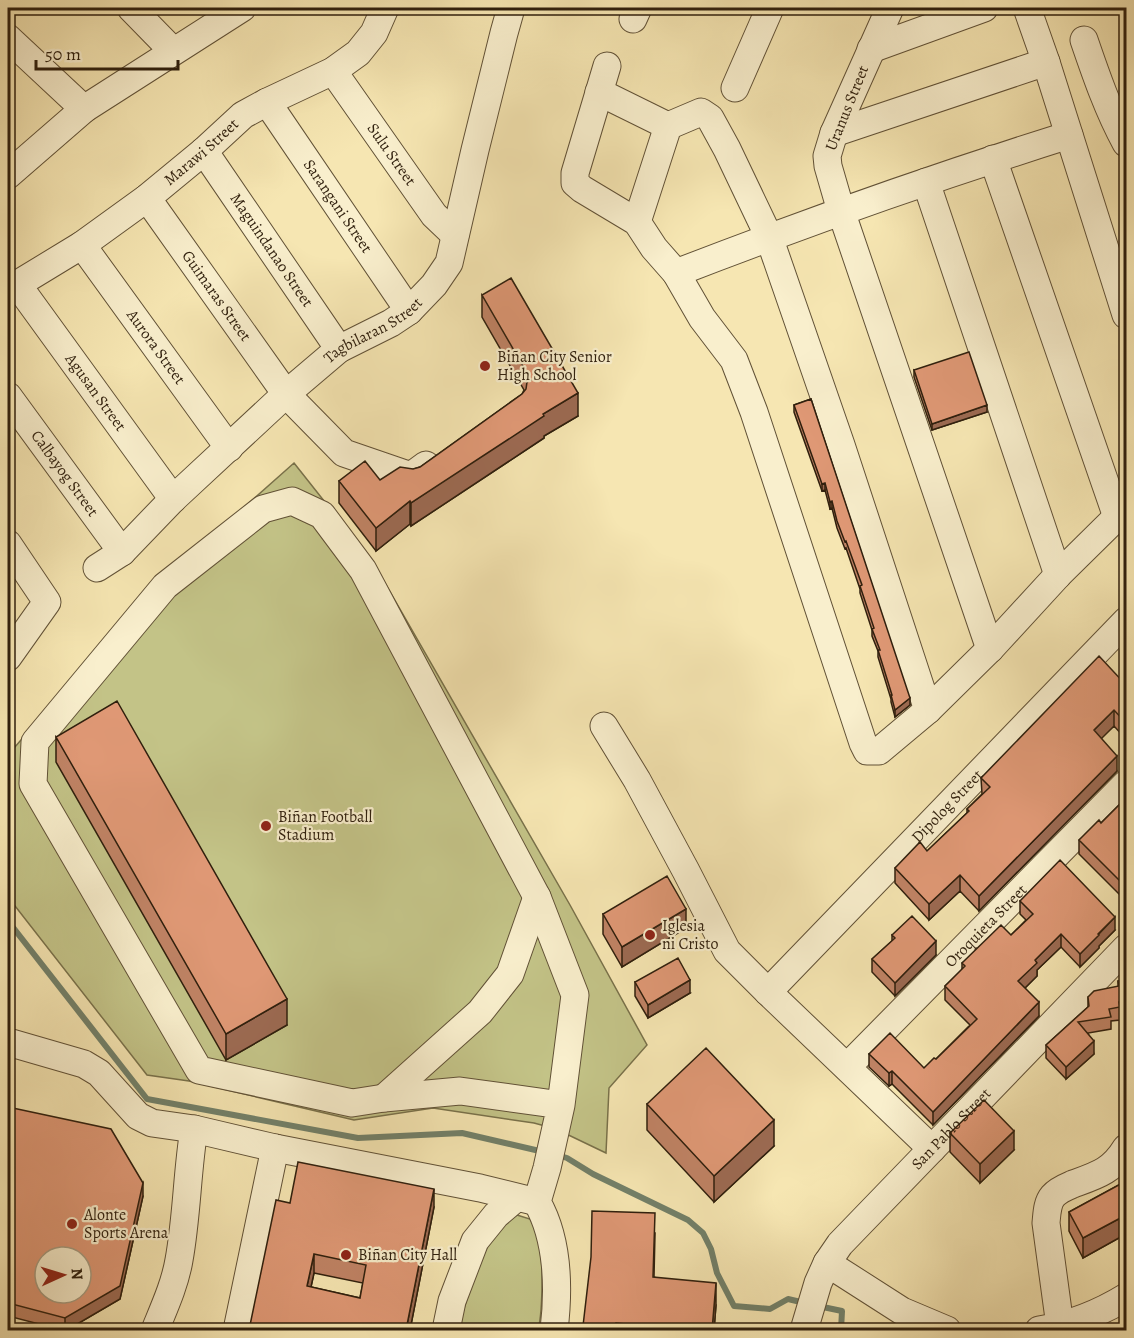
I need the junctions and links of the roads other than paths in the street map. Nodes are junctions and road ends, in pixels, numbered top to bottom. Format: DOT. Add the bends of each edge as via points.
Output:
graph roads {
  1 [pos="131,8"];
  2 [pos="242,8"];
  3 [pos="385,8"];
  4 [pos="511,8"];
  5 [pos="770,8"];
  6 [pos="890,8"];
  7 [pos="984,8"];
  8 [pos="1027,8"];
  9 [pos="8,38"];
  10 [pos="1084,40"];
  11 [pos="871,49"];
  12 [pos="173,51"];
  13 [pos="1046,62"];
  14 [pos="607,66"];
  15 [pos="333,71"];
  16 [pos="735,88"];
  17 [pos="599,92"];
  18 [pos="267,102"];
  19 [pos="84,109"];
  20 [pos="668,126"];
  21 [pos="834,133"];
  22 [pos="1069,135"];
  23 [pos="1126,142"];
  24 [pos="204,151"];
  25 [pos="993,159"];
  26 [pos="8,175"];
  27 [pos="926,182"];
  28 [pos="147,198"];
  29 [pos="841,211"];
  30 [pos="637,222"];
  31 [pos="455,235"];
  32 [pos="770,237"];
  33 [pos="82,245"];
  34 [pos="676,273"];
  35 [pos="12,287"];
  36 [pos="409,310"];
  37 [pos="1126,315"];
  38 [pos="339,349"];
  39 [pos="286,394"];
  40 [pos="8,396"];
  41 [pos="229,448"];
  42 [pos="447,450"];
  43 [pos="173,499"];
  44 [pos="1122,512"];
  45 [pos="8,544"];
  46 [pos="122,552"];
  47 [pos="97,568"];
  48 [pos="1058,575"];
  49 [pos="1126,621"];
  50 [pos="990,649"];
  51 [pos="8,657"];
  52 [pos="928,710"];
  53 [pos="604,726"];
  54 [pos="1126,784"];
  55 [pos="537,897"];
  56 [pos="1126,948"];
  57 [pos="768,992"];
  58 [pos="8,1042"];
  59 [pos="847,1067"];
  60 [pos="384,1098"];
  61 [pos="558,1117"];
  62 [pos="194,1129"];
  63 [pos="275,1148"];
  64 [pos="1126,1148"];
  65 [pos="932,1149"];
  66 [pos="527,1200"];
  67 [pos="823,1273"];
  68 [pos="1126,1297"];
  69 [pos="1050,1328"];
  70 [pos="155,1330"];
  71 [pos="237,1330"];
  72 [pos="446,1330"];
  73 [pos="554,1330"];
  74 [pos="804,1330"];
  75 [pos="947,1330"];
  1 -- 12 [label="street"];
  2 -- 12 [label="street"];
  3 -- 15 [label="street, Marawi Street" via="374,33 358,53"];
  4 -- 31 [label="street, Tagbilaran Street"];
  5 -- 16 [label="street"];
  6 -- 11 [label="street, Uranus Street"];
  7 -- 11 [label="street"];
  8 -- 13 [label="street"];
  9 -- 19 [label="street"];
  10 -- 23 [label="street"];
  11 -- 21 [label="street, Uranus Street"];
  12 -- 19 [label="street"];
  13 -- 21 [label="street"];
  13 -- 22 [label="street"];
  14 -- 17 [label="street"];
  15 -- 18 [label="street, Marawi Street"];
  15 -- 31 [label="street, Sulu Street" via="434,216"];
  17 -- 20 [label="street"];
  17 -- 30 [label="street" via="575,183"];
  18 -- 24 [label="street, Marawi Street" via="243,115"];
  18 -- 36 [label="street, Sarangani Street"];
  19 -- 26 [label="street"];
  20 -- 30 [label="street"];
  20 -- 32 [label="street" via="701,112 710,118"];
  21 -- 29 [label="street, Uranus Street" via="827,156"];
  22 -- 25 [label="street"];
  22 -- 37 [label="street"];
  24 -- 28 [label="street, Marawi Street"];
  24 -- 38 [label="street, Maguindanao Street"];
  25 -- 27 [label="street"];
  25 -- 44 [label="street"];
  27 -- 29 [label="street"];
  27 -- 48 [label="street"];
  28 -- 33 [label="street, Marawi Street"];
  28 -- 39 [label="street, Guimaras Street"];
  29 -- 32 [label="street"];
  29 -- 50 [label="street, Uranus Street"];
  30 -- 34 [label="street"];
  31 -- 36 [label="street, Tagbilaran Street" via="449,263"];
  32 -- 34 [label="street"];
  32 -- 52 [label="street"];
  33 -- 35 [label="street, Marawi Street"];
  33 -- 41 [label="street, Aurora Street"];
  34 -- 52 [label="street" via="702,318 734,360 867,751 879,750"];
  35 -- 43 [label="street, Agusan Street"];
  36 -- 38 [label="street, Tagbilaran Street"];
  38 -- 39 [label="street, Tagbilaran Street"];
  39 -- 41 [label="street, Tagbilaran Street"];
  39 -- 42 [label="street, Guimaras Street" via="344,453 411,476"];
  40 -- 46 [label="street, Calbayog Street"];
  41 -- 43 [label="street, Tagbilaran Street"];
  43 -- 46 [label="street, Tagbilaran Street"];
  44 -- 48 [label="street"];
  45 -- 51 [label="street" via="47,602"];
  46 -- 47 [label="street, Tagbilaran Street"];
  48 -- 50 [label="street"];
  49 -- 57 [label="street, Dipolog Street"];
  50 -- 52 [label="street"];
  53 -- 57 [label="street" via="637,780 727,951"];
  54 -- 59 [label="street, Oroquieta Street"];
  55 -- 60 [label="street" via="510,974 480,1012"];
  55 -- 60 [label="street" via="363,570 322,515 292,501 263,509 165,586 35,742 33,784 199,1070 352,1103"];
  55 -- 61 [label="street" via="575,995"];
  56 -- 65 [label="street, San Pablo Street"];
  57 -- 59 [label="street"];
  58 -- 62 [label="street" via="84,1064 99,1073 138,1116 152,1123"];
  59 -- 65 [label="street"];
  60 -- 61 [label="street" via="460,1091"];
  61 -- 66 [label="street" via="547,1168"];
  62 -- 63 [label="street"];
  62 -- 70 [label="street" via="179,1263"];
  63 -- 66 [label="street"];
  63 -- 71 [label="street"];
  64 -- 69 [label="street" via="1115,1164 1101,1174 1061,1189 1047,1207"];
  65 -- 67 [label="street, San Pablo Street" via="840,1244"];
  66 -- 72 [label="street" via="496,1215 475,1242 452,1301"];
  66 -- 73 [label="street" via="545,1215 553,1250 557,1294"];
  67 -- 74 [label="street, San Pablo Street"];
  67 -- 75 [label="street"];
  68 -- 69 [label="street"];
}
